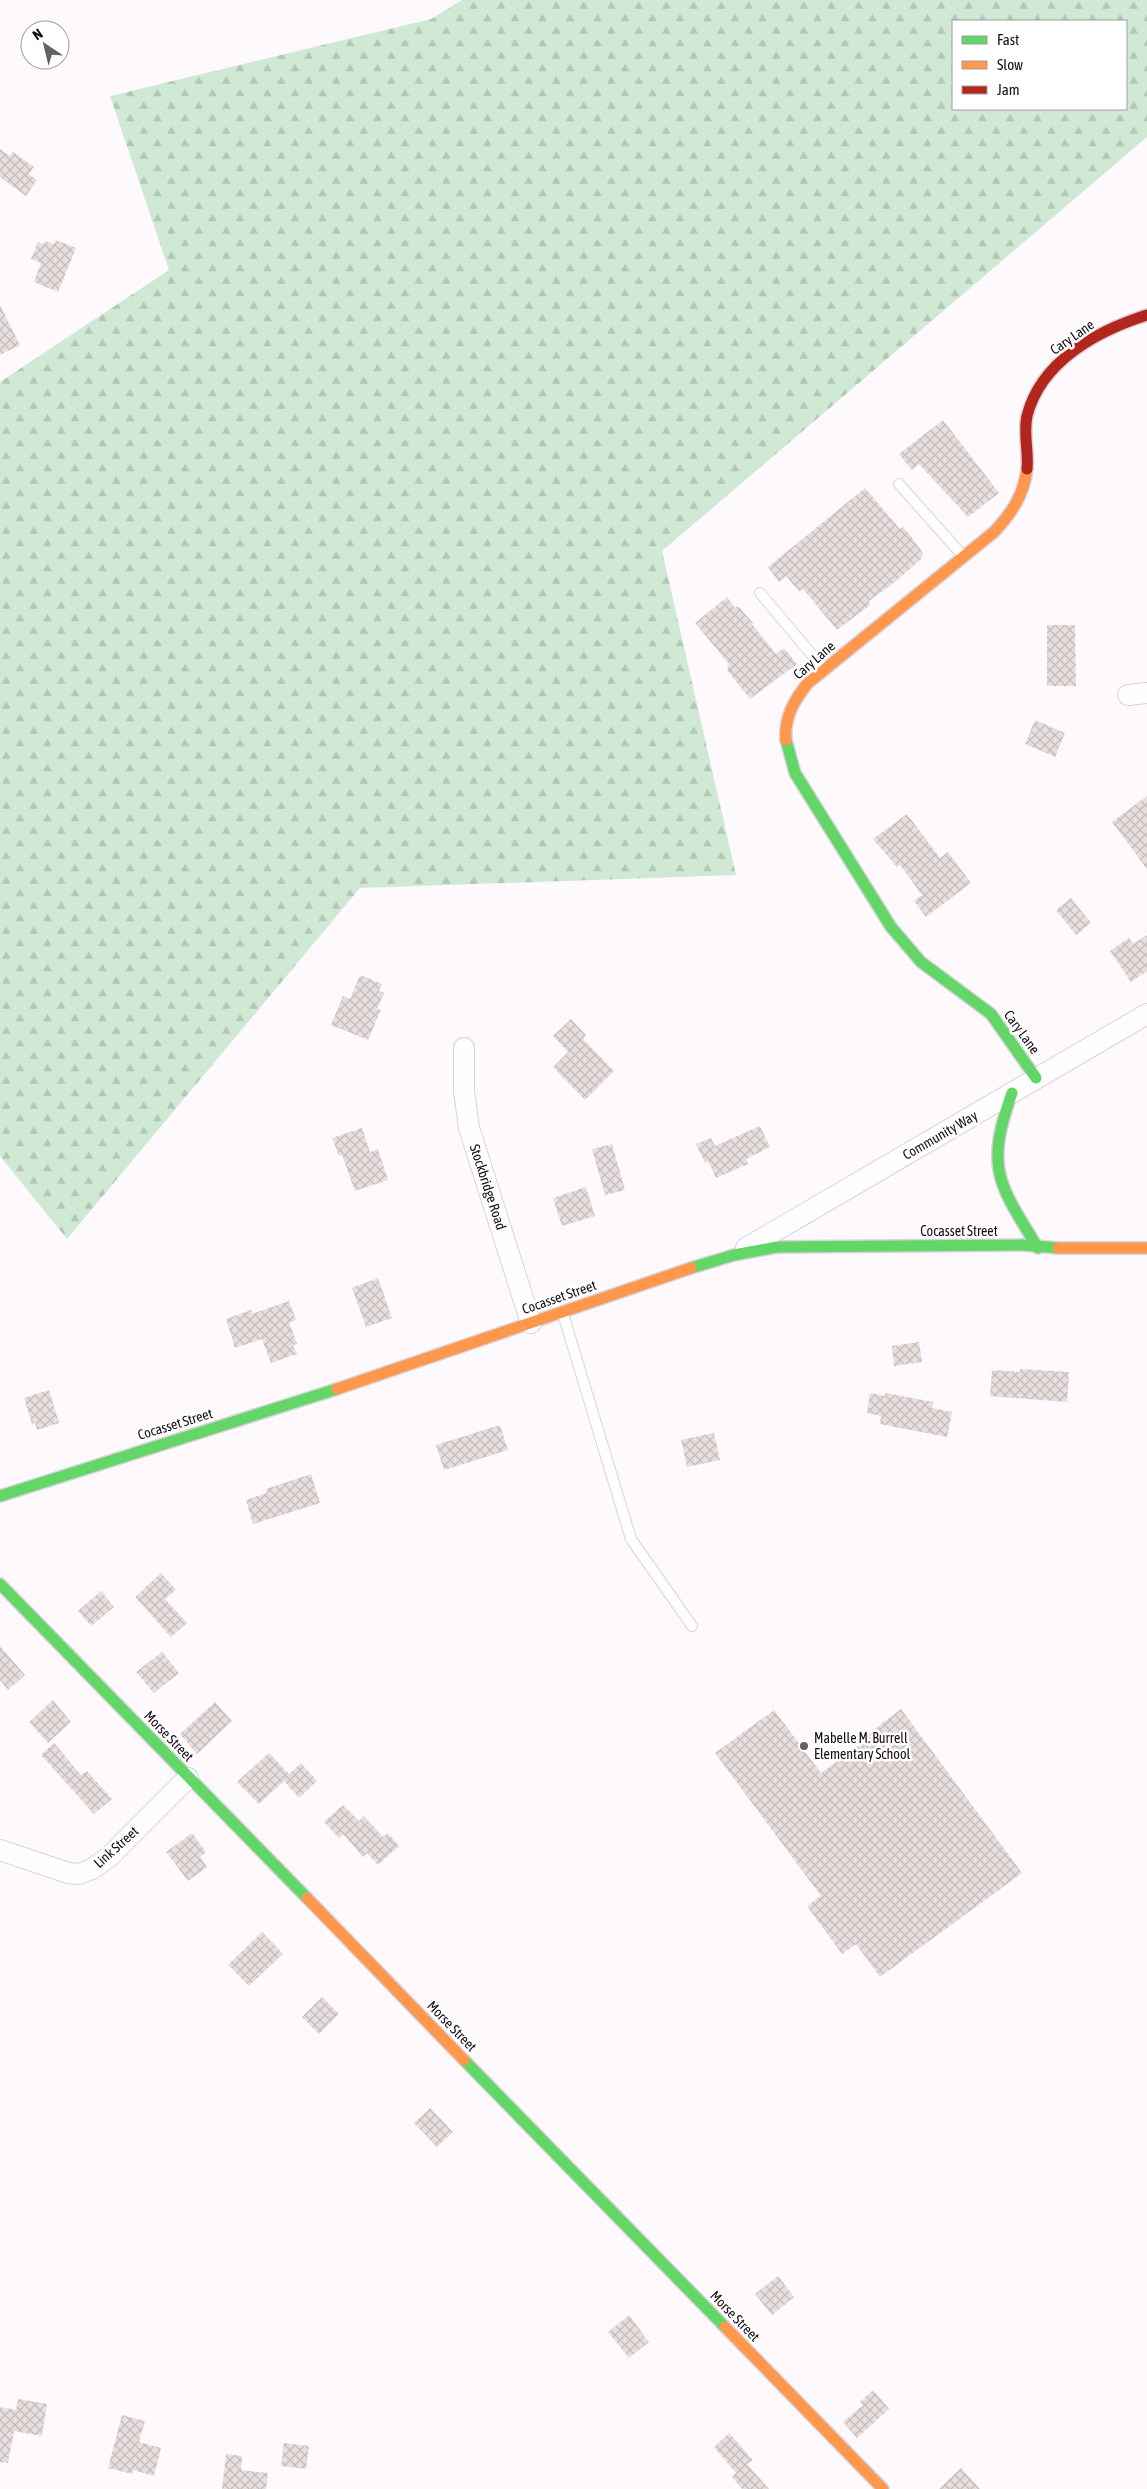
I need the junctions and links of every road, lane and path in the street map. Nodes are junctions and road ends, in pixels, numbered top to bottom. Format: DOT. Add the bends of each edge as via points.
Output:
graph roads {
  1 [pos="1147,314"];
  2 [pos="899,484"];
  3 [pos="963,557"];
  4 [pos="760,593"];
  5 [pos="824,669"];
  6 [pos="1147,1014"];
  7 [pos="464,1048"];
  8 [pos="1036,1078"];
  9 [pos="1012,1093"];
  10 [pos="1038,1248"];
  11 [pos="1147,1248"];
  12 [pos="734,1255"];
  13 [pos="563,1312"];
  14 [pos="531,1323"];
  15 [pos="0,1496"];
  16 [pos="0,1584"];
  17 [pos="692,1626"];
  18 [pos="188,1778"];
  19 [pos="0,1850"];
  20 [pos="883,2489"];
  1 -- 3 [label="street, Cary Lane" via="1098,335 1066,358 1044,380 1027,415 1027,468 1022,495 1005,521"];
  2 -- 3 [label="lane"];
  3 -- 5 [label="street, Cary Lane"];
  4 -- 5 [label="lane"];
  5 -- 8 [label="street, Cary Lane" via="798,693 790,712 785,732 786,746 795,772 891,927 921,962 991,1014"];
  6 -- 8 [label="street, Community Way"];
  7 -- 14 [label="street, Stockbridge Road" via="464,1091 469,1128"];
  8 -- 9 [label="street, Community Way"];
  9 -- 10 [label="street" via="997,1134 996,1159 1006,1196"];
  9 -- 12 [label="street, Community Way"];
  10 -- 11 [label="street, Cocasset Street"];
  10 -- 12 [label="street, Cocasset Street" via="1023,1245 777,1247"];
  12 -- 13 [label="street, Cocasset Street"];
  13 -- 14 [label="street, Cocasset Street"];
  13 -- 17 [label="lane" via="631,1539"];
  14 -- 15 [label="street, Cocasset Street" via="392,1372"];
  16 -- 18 [label="street, Morse Street"];
  18 -- 19 [label="street, Link Street" via="109,1857 79,1874"];
  18 -- 20 [label="street, Morse Street"];
}
